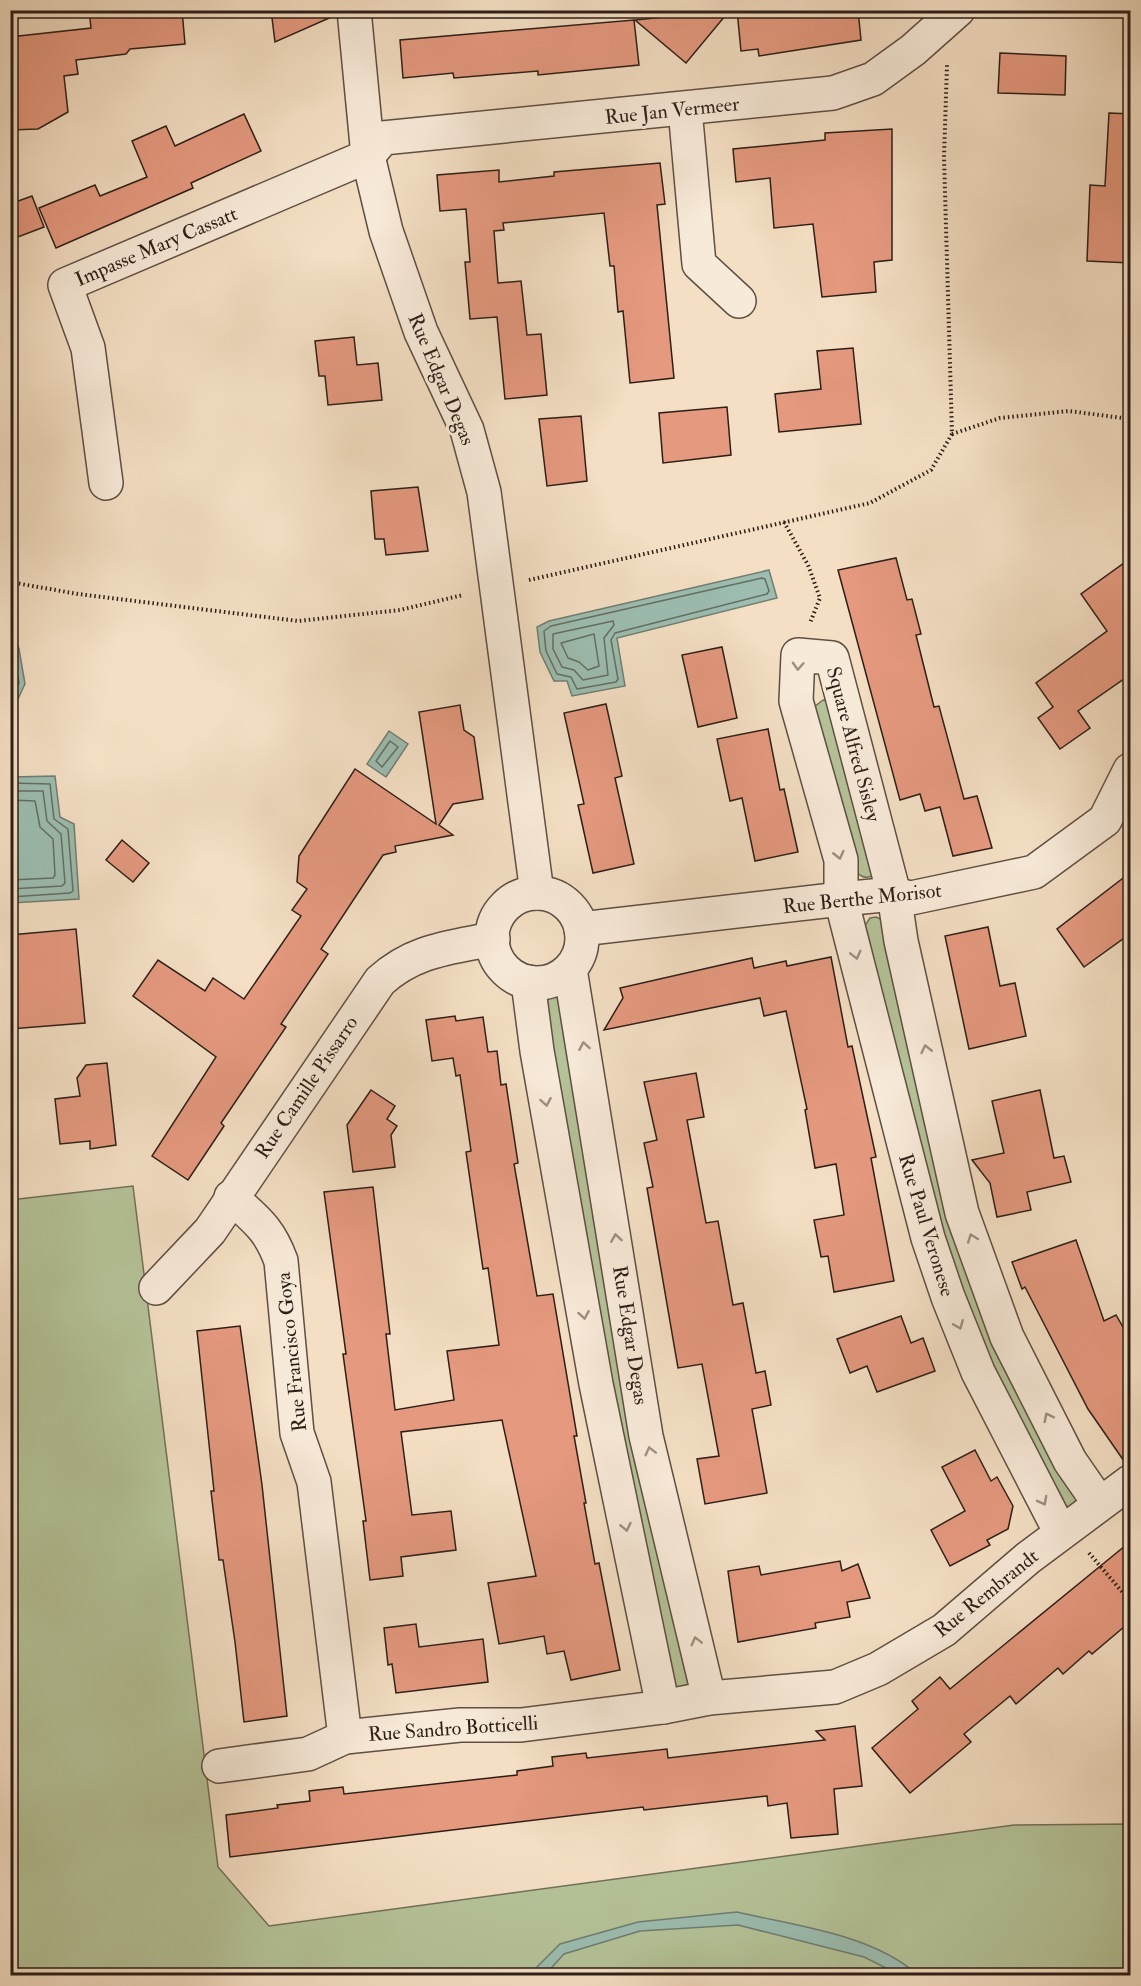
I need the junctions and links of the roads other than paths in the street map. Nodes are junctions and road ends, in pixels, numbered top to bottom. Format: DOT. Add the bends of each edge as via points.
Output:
graph roads {
  1 [pos="354,10"];
  2 [pos="953,14"];
  3 [pos="685,109"];
  4 [pos="368,156"];
  5 [pos="739,301"];
  6 [pos="106,483"];
  7 [pos="1131,770"];
  8 [pos="537,893"];
  9 [pos="894,894"];
  10 [pos="841,899"];
  11 [pos="581,929"];
  12 [pos="493,939"];
  13 [pos="570,969"];
  14 [pos="528,982"];
  15 [pos="231,1197"];
  16 [pos="156,1288"];
  17 [pos="1131,1482"];
  18 [pos="1099,1503"];
  19 [pos="1064,1530"];
  20 [pos="687,1702"];
  21 [pos="345,1737"];
  22 [pos="219,1766"];
  1 -- 4 [label="street, Rue Edgar Degas"];
  2 -- 3 [label="street, Rue Jan Vermeer" via="873,79 843,90"];
  3 -- 4 [label="street, Rue Jan Vermeer" via="383,138"];
  3 -- 5 [label="street" via="699,264"];
  4 -- 6 [label="street, Impasse Mary Cassatt" via="65,285 88,348"];
  4 -- 8 [label="street, Rue Edgar Degas" via="400,276 421,332 467,430 484,492"];
  7 -- 9 [label="street, Rue Berthe Morisot" via="1105,820 1034,872 911,898"];
  8 -- 11 [label="street" via="564,902 574,912"];
  8 -- 12 [label="street" via="523,895 500,912"];
  9 -- 10 [label="street, Rue Berthe Morisot"];
  9 -- 10 [label="street, Square Alfred Sisley, one-way" via="832,658 798,655 796,701 841,860"];
  18 -- 9 [label="street, Rue Paul Veronese, one-way" via="1070,1461 1007,1337 962,1213"];
  10 -- 11 [label="street, Rue Berthe Morisot"];
  10 -- 19 [label="street, Rue Paul Veronese, one-way" via="927,1238 944,1287 978,1372"];
  11 -- 13 [label="street" via="579,956"];
  12 -- 14 [label="street" via="502,966"];
  12 -- 15 [label="street, Rue Camille Pissarro" via="417,956 398,965 380,981"];
  13 -- 14 [label="street" via="543,983"];
  20 -- 13 [label="street, Rue Edgar Degas, one-way"];
  14 -- 20 [label="street, Rue Edgar Degas, one-way" via="596,1384"];
  15 -- 16 [label="street, Rue Camille Pissarro" via="210,1231"];
  15 -- 21 [label="street, Rue Francisco Goya" via="272,1238 281,1261 297,1432 314,1482"];
  17 -- 18 [label="street, Rue Rembrandt"];
  18 -- 19 [label="street, Rue Rembrandt"];
  19 -- 20 [label="street, Rue Rembrandt" via="944,1630 878,1669 835,1687"];
  20 -- 21 [label="street, Rue Sandro Botticelli" via="521,1725 460,1725"];
  21 -- 22 [label="street, Rue Sandro Botticelli" via="308,1754"];
}
